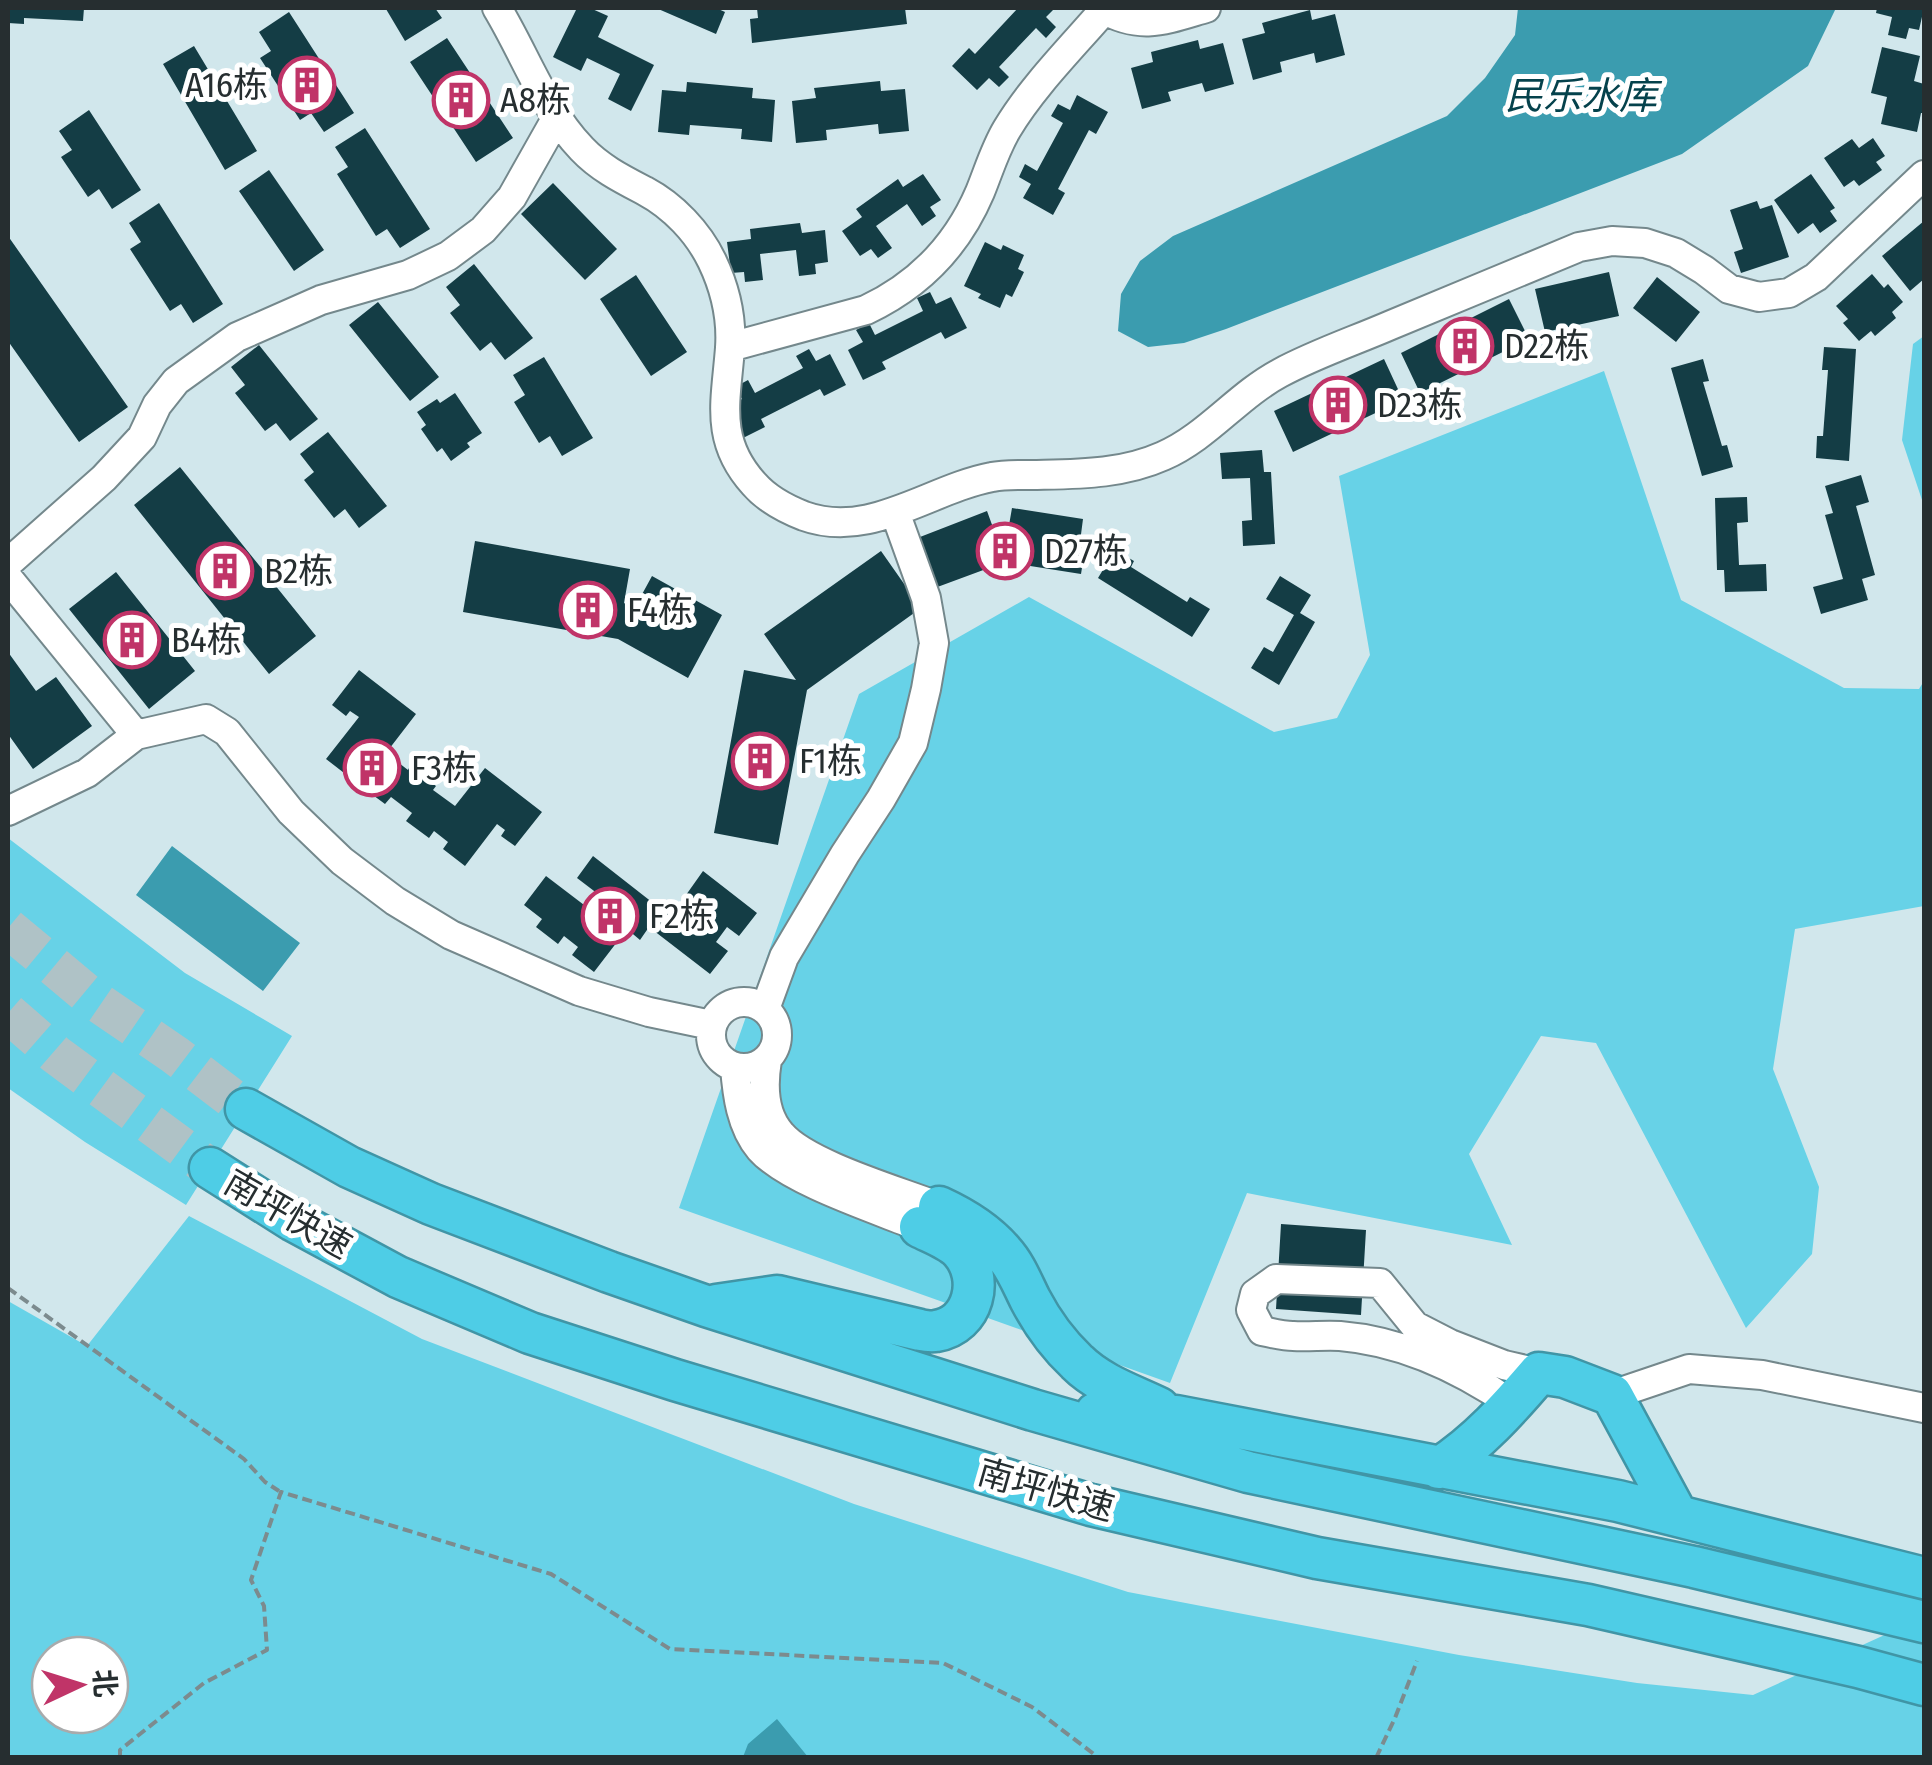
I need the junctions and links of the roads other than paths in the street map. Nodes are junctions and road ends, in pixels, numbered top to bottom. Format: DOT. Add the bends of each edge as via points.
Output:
graph roads {
  1 [pos="498,8"];
  2 [pos="1206,8"];
  3 [pos="1102,9"];
  4 [pos="556,119"];
  5 [pos="1924,176"];
  6 [pos="730,346"];
  7 [pos="894,512"];
  8 [pos="8,563"];
  9 [pos="8,578"];
  10 [pos="136,735"];
  11 [pos="8,810"];
  12 [pos="765,1009"];
  13 [pos="711,1025"];
  14 [pos="767,1060"];
  15 [pos="735,1068"];
  16 [pos="246,1109"];
  17 [pos="210,1168"];
  18 [pos="925,1215"];
  19 [pos="706,1306"];
  20 [pos="1538,1372"];
  21 [pos="1612,1394"];
  22 [pos="1512,1404"];
  23 [pos="1924,1408"];
  24 [pos="1033,1410"];
  25 [pos="1176,1416"];
  26 [pos="1439,1468"];
  27 [pos="1677,1515"];
  28 [pos="1924,1578"];
  29 [pos="1924,1622"];
  30 [pos="1924,1684"];
  1 -- 4 [label="street"];
  2 -- 3 [label="street" via="1158,22"];
  3 -- 6 [label="street" via="1008,126 962,228 920,277 866,310"];
  4 -- 6 [label="street" via="585,152 694,232 722,286"];
  4 -- 8 [label="street" via="512,198 482,230 408,275 321,300 236,337 176,381 142,436"];
  5 -- 7 [label="street" via="1816,277 1790,292 1759,297 1728,289 1676,253 1644,243 1579,247 1300,362 1164,456 1106,471 994,476"];
  6 -- 7 [label="street" via="724,415 733,452 754,484 784,508 820,522 858,523"];
  7 -- 12 [label="street" via="926,598 934,643 917,725 889,785 784,956"];
  9 -- 10 [label="street"];
  10 -- 11 [label="street" via="87,772"];
  10 -- 13 [label="street" via="206,720 227,732 291,812 342,861 409,910 579,991"];
  12 -- 13 [label="street" via="733,1003"];
  12 -- 14 [label="street" via="777,1028"];
  13 -- 15 [label="street" via="712,1047"];
  14 -- 15 [label="street"];
  14 -- 18 [label="street" via="763,1084 779,1133 799,1150"];
  15 -- 18 [label="street" via="746,1125 758,1148 778,1164"];
  16 -- 19 [label="highway, 南坪快速" via="348,1167 431,1204"];
  17 -- 30 [label="highway, 南坪快速" via="398,1277 530,1332 1090,1505 1317,1558 1588,1605"];
  18 -- 19 [label="highway" via="974,1269 969,1308 954,1324 920,1330 777,1296"];
  18 -- 25 [label="highway" via="969,1221 1013,1265 1032,1304 1078,1364"];
  19 -- 24 [label="highway, 南坪快速"];
  20 -- 21 [label="highway"];
  20 -- 22 [label="highway"];
  20 -- 22 [label="street" via="1504,1365 1414,1326 1380,1283 1276,1279 1255,1294 1251,1310 1262,1331 1397,1347 1444,1364"];
  21 -- 23 [label="street" via="1690,1369 1762,1375"];
  21 -- 27 [label="highway"];
  22 -- 26 [label="highway"];
  24 -- 25 [label="highway"];
  24 -- 29 [label="highway, 南坪快速" via="1248,1472"];
  25 -- 26 [label="highway"];
  26 -- 27 [label="highway"];
  27 -- 28 [label="highway"];
}
